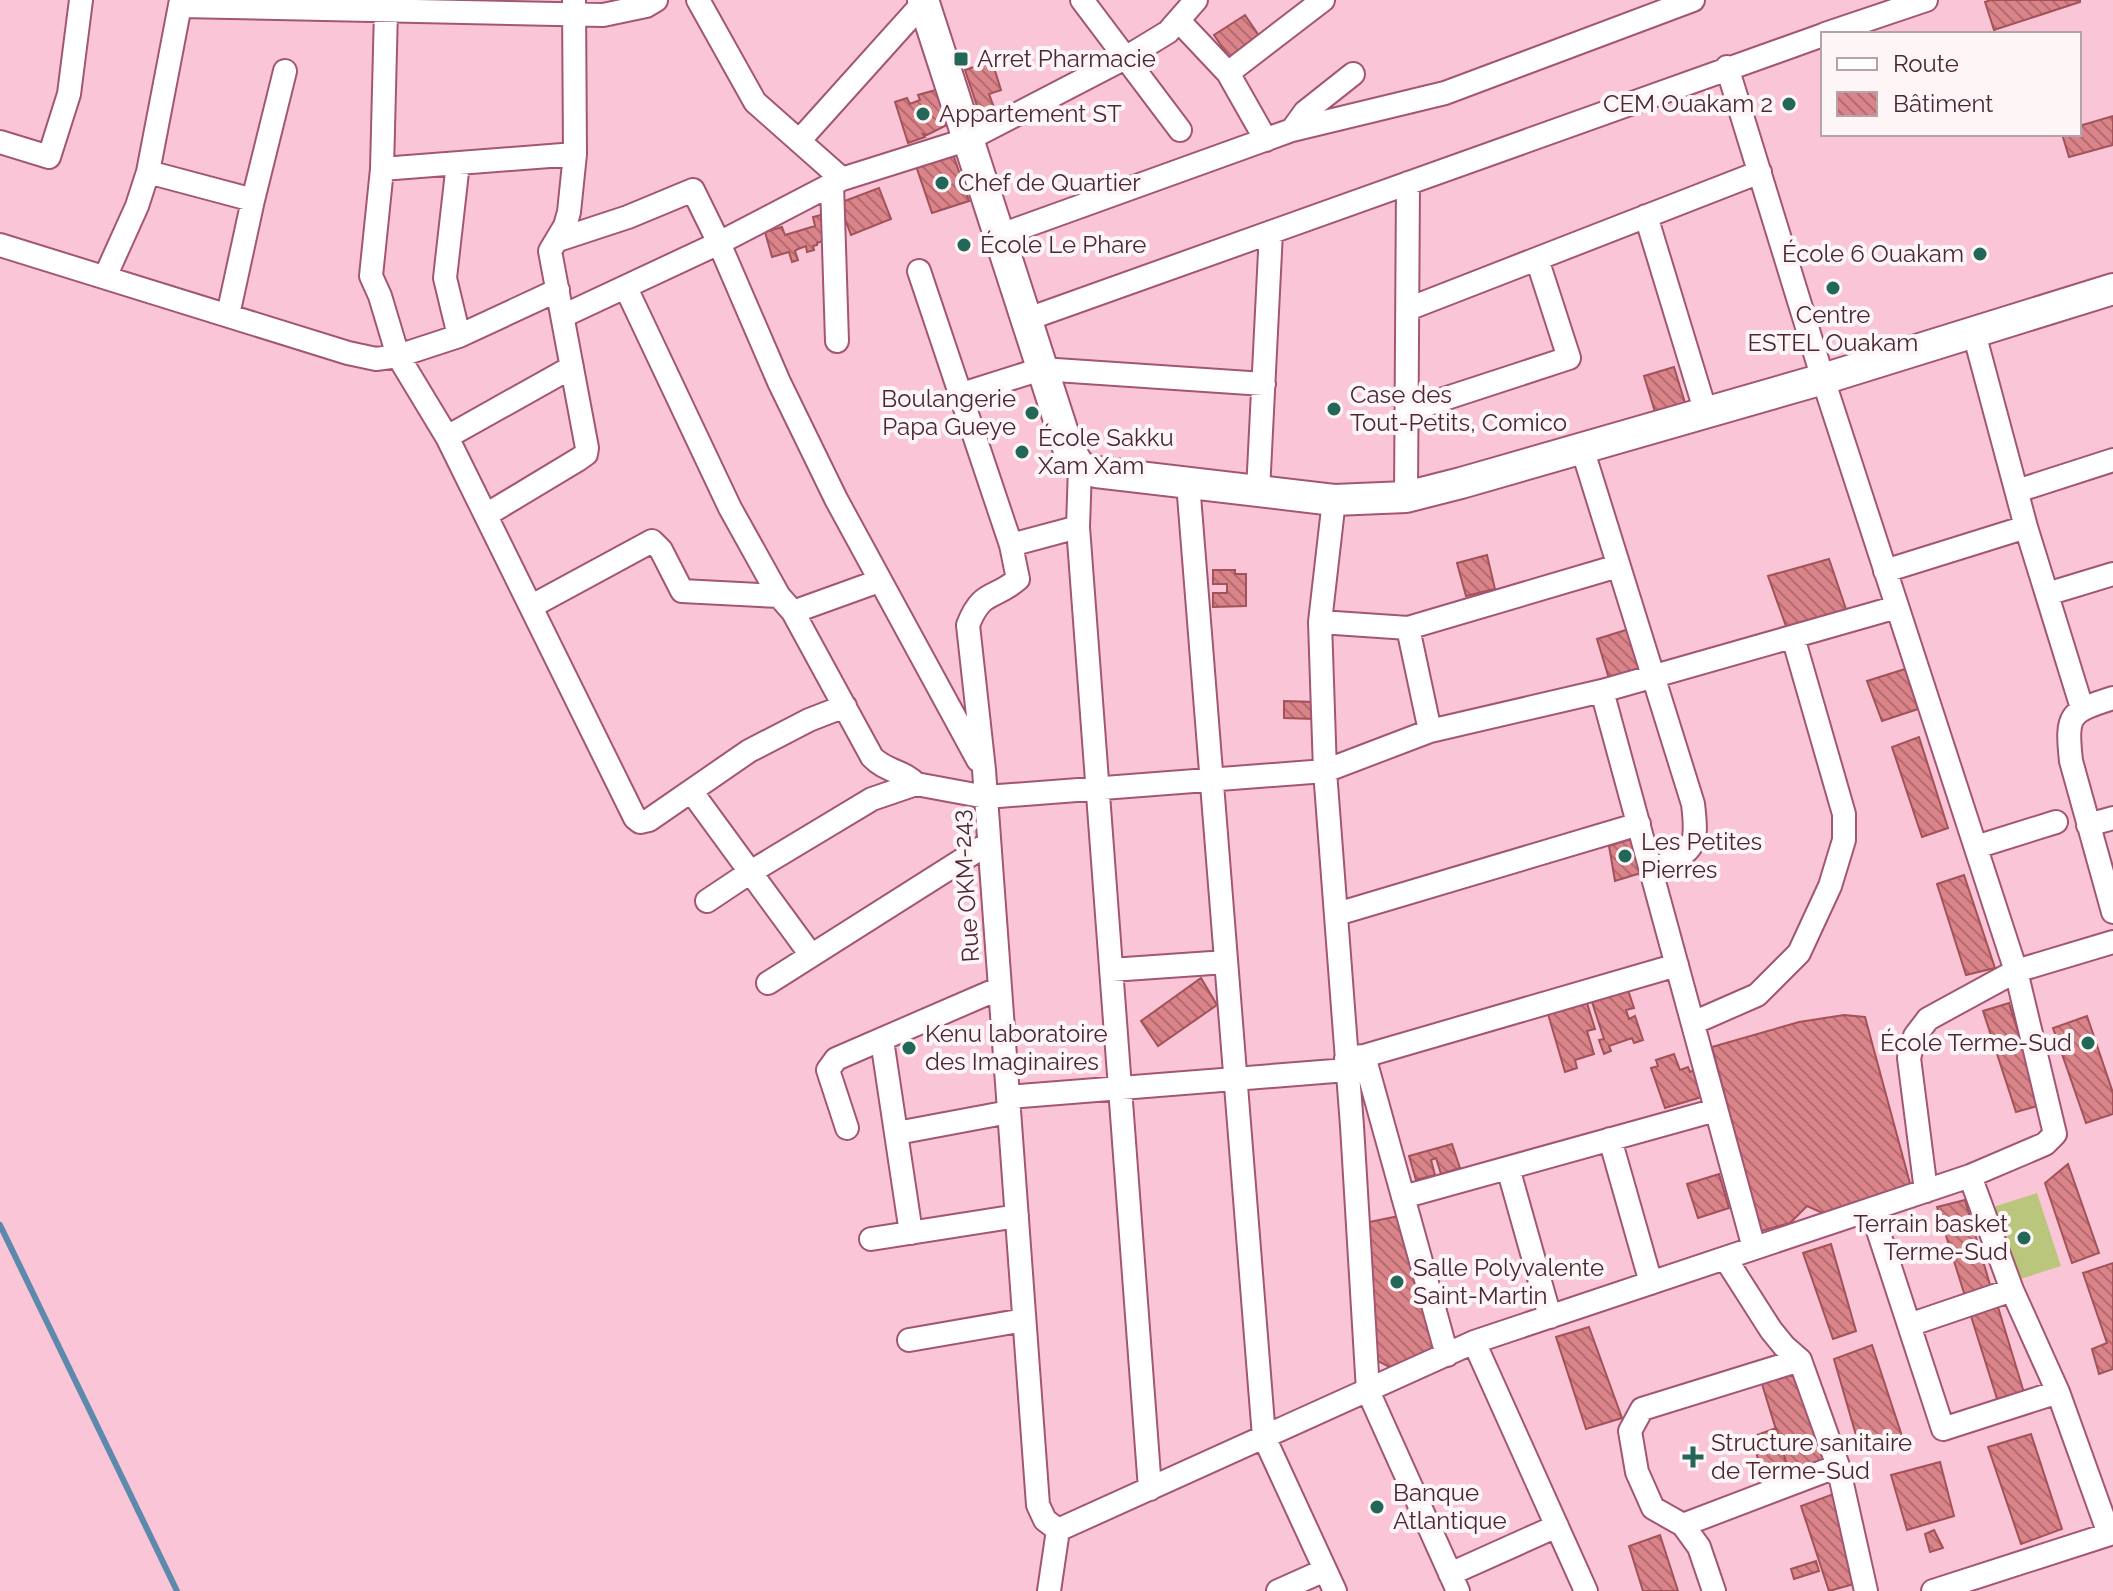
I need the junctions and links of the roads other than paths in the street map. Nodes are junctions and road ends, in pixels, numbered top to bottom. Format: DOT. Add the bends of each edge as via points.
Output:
graph roads {
  1 [pos="81,0"];
  2 [pos="656,0"];
  3 [pos="698,0"];
  4 [pos="1082,0"];
  5 [pos="1196,0"];
  6 [pos="1323,0"];
  7 [pos="1693,0"];
  8 [pos="1926,0"];
  9 [pos="924,1"];
  10 [pos="181,3"];
  11 [pos="1664,5"];
  12 [pos="435,6"];
  13 [pos="574,7"];
  14 [pos="386,10"];
  15 [pos="1179,21"];
  16 [pos="1830,32"];
  17 [pos="1821,35"];
  18 [pos="1127,57"];
  19 [pos="1727,67"];
  20 [pos="285,71"];
  21 [pos="1228,73"];
  22 [pos="1353,74"];
  23 [pos="1180,130"];
  24 [pos="1292,130"];
  25 [pos="969,139"];
  26 [pos="1266,140"];
  27 [pos="799,141"];
  28 [pos="0,142"];
  29 [pos="575,154"];
  30 [pos="458,163"];
  31 [pos="382,169"];
  32 [pos="148,172"];
  33 [pos="1760,172"];
  34 [pos="837,181"];
  35 [pos="1408,183"];
  36 [pos="253,200"];
  37 [pos="1646,216"];
  38 [pos="1271,232"];
  39 [pos="998,236"];
  40 [pos="558,240"];
  41 [pos="719,243"];
  42 [pos="0,245"];
  43 [pos="1537,259"];
  44 [pos="919,271"];
  45 [pos="105,277"];
  46 [pos="626,288"];
  47 [pos="2113,289"];
  48 [pos="558,290"];
  49 [pos="1408,309"];
  50 [pos="228,315"];
  51 [pos="563,316"];
  52 [pos="1025,320"];
  53 [pos="1974,333"];
  54 [pos="459,336"];
  55 [pos="837,341"];
  56 [pos="398,356"];
  57 [pos="572,367"];
  58 [pos="1041,369"];
  59 [pos="1823,379"];
  60 [pos="1264,384"];
  61 [pos="959,395"];
  62 [pos="1407,411"];
  63 [pos="1706,413"];
  64 [pos="447,437"];
  65 [pos="1582,448"];
  66 [pos="2113,460"];
  67 [pos="1080,467"];
  68 [pos="1188,483"];
  69 [pos="1258,491"];
  70 [pos="2017,491"];
  71 [pos="1406,497"];
  72 [pos="1334,500"];
  73 [pos="486,515"];
  74 [pos="1078,527"];
  75 [pos="2026,527"];
  76 [pos="1011,545"];
  77 [pos="1618,566"];
  78 [pos="1885,571"];
  79 [pos="2113,574"];
  80 [pos="879,581"];
  81 [pos="2047,594"];
  82 [pos="786,604"];
  83 [pos="532,606"];
  84 [pos="1897,607"];
  85 [pos="1320,622"];
  86 [pos="1408,628"];
  87 [pos="1793,637"];
  88 [pos="1653,677"];
  89 [pos="1602,691"];
  90 [pos="2113,698"];
  91 [pos="845,706"];
  92 [pos="2082,708"];
  93 [pos="1430,731"];
  94 [pos="984,770"];
  95 [pos="1325,771"];
  96 [pos="1211,779"];
  97 [pos="916,784"];
  98 [pos="1098,789"];
  99 [pos="691,791"];
  100 [pos="986,797"];
  101 [pos="2113,818"];
  102 [pos="2056,822"];
  103 [pos="1639,824"];
  104 [pos="2088,825"];
  105 [pos="989,843"];
  106 [pos="1976,847"];
  107 [pos="1651,872"];
  108 [pos="749,873"];
  109 [pos="707,901"];
  110 [pos="2113,912"];
  111 [pos="1337,914"];
  112 [pos="2113,942"];
  113 [pos="811,955"];
  114 [pos="1226,962"];
  115 [pos="1677,965"];
  116 [pos="1111,970"];
  117 [pos="2016,971"];
  118 [pos="768,983"];
  119 [pos="1000,988"];
  120 [pos="1693,1023"];
  121 [pos="882,1040"];
  122 [pos="1352,1061"];
  123 [pos="1235,1079"];
  124 [pos="1120,1088"];
  125 [pos="1008,1105"];
  126 [pos="1716,1110"];
  127 [pos="847,1128"];
  128 [pos="897,1133"];
  129 [pos="1610,1139"];
  130 [pos="1508,1168"];
  131 [pos="1970,1176"];
  132 [pos="1926,1191"];
  133 [pos="1403,1197"];
  134 [pos="1871,1209"];
  135 [pos="1017,1216"];
  136 [pos="911,1233"];
  137 [pos="871,1239"];
  138 [pos="1754,1248"];
  139 [pos="1725,1258"];
  140 [pos="1651,1283"];
  141 [pos="2012,1290"];
  142 [pos="1550,1317"];
  143 [pos="1024,1320"];
  144 [pos="1909,1325"];
  145 [pos="909,1340"];
  146 [pos="1474,1342"];
  147 [pos="1447,1355"];
  148 [pos="1800,1360"];
  149 [pos="1368,1391"];
  150 [pos="2058,1392"];
  151 [pos="1264,1437"];
  152 [pos="1838,1466"];
  153 [pos="1150,1489"];
  154 [pos="1683,1525"];
  155 [pos="1557,1526"];
  156 [pos="1058,1530"];
  157 [pos="2111,1534"];
  158 [pos="1325,1570"];
  159 [pos="1454,1582"];
  160 [pos="1049,1591"];
  161 [pos="1278,1591"];
  162 [pos="1335,1591"];
  163 [pos="1586,1591"];
  164 [pos="1714,1591"];
  165 [pos="1866,1591"];
  166 [pos="1933,1591"];
  1 -- 28 [label="street" via="69,94 49,157"];
  2 -- 13 [label="street" via="603,15"];
  3 -- 27 [label="street" via="755,102"];
  4 -- 18 [label="street"];
  5 -- 15 [label="street"];
  6 -- 21 [label="street"];
  7 -- 11 [label="street"];
  8 -- 16 [label="street"];
  9 -- 25 [label="street"];
  9 -- 27 [label="street"];
  10 -- 14 [label="street"];
  10 -- 32 [label="street"];
  11 -- 24 [label="street" via="1445,93"];
  12 -- 13 [label="street"];
  12 -- 14 [label="street"];
  13 -- 29 [label="street"];
  14 -- 31 [label="street"];
  15 -- 18 [label="street"];
  15 -- 21 [label="street"];
  17 -- 19 [label="street"];
  18 -- 23 [label="street"];
  18 -- 25 [label="street"];
  19 -- 33 [label="street"];
  19 -- 35 [label="street"];
  20 -- 36 [label="street"];
  21 -- 26 [label="street"];
  22 -- 24 [label="street" via="1305,112"];
  24 -- 26 [label="street"];
  25 -- 34 [label="street"];
  25 -- 39 [label="street"];
  26 -- 39 [label="street"];
  27 -- 34 [label="street"];
  29 -- 30 [label="street"];
  29 -- 40 [label="street" via="569,212"];
  30 -- 31 [label="street"];
  30 -- 54 [label="street" via="445,278"];
  31 -- 56 [label="street" via="371,276"];
  32 -- 36 [label="street"];
  32 -- 45 [label="street"];
  33 -- 37 [label="street"];
  33 -- 59 [label="street"];
  34 -- 41 [label="street"];
  34 -- 55 [label="street"];
  35 -- 38 [label="street"];
  35 -- 49 [label="street"];
  36 -- 50 [label="street"];
  37 -- 43 [label="street"];
  37 -- 63 [label="street"];
  38 -- 52 [label="street"];
  38 -- 60 [label="street"];
  39 -- 52 [label="street"];
  40 -- 41 [label="street" via="693,190"];
  40 -- 48 [label="street" via="550,251"];
  41 -- 46 [label="street"];
  41 -- 80 [label="street" via="779,382"];
  42 -- 45 [label="street"];
  43 -- 49 [label="street"];
  43 -- 62 [label="street" via="1569,358"];
  44 -- 61 [label="street, Rue OKM-243"];
  45 -- 50 [label="street"];
  46 -- 51 [label="street"];
  46 -- 82 [label="street" via="730,508"];
  47 -- 53 [label="street"];
  48 -- 51 [label="street"];
  48 -- 54 [label="street"];
  49 -- 62 [label="street"];
  50 -- 56 [label="street" via="348,353 376,359"];
  51 -- 57 [label="street"];
  52 -- 58 [label="street"];
  53 -- 59 [label="street"];
  53 -- 70 [label="street"];
  54 -- 56 [label="street"];
  56 -- 64 [label="street"];
  57 -- 64 [label="street"];
  57 -- 73 [label="street" via="586,454"];
  58 -- 60 [label="street"];
  58 -- 61 [label="street"];
  58 -- 67 [label="street" via="1068,448"];
  59 -- 63 [label="street"];
  59 -- 78 [label="street"];
  60 -- 69 [label="street"];
  61 -- 76 [label="street, Rue OKM-243"];
  62 -- 71 [label="street"];
  63 -- 65 [label="street"];
  64 -- 73 [label="street"];
  65 -- 71 [label="street"];
  65 -- 77 [label="street"];
  66 -- 70 [label="street"];
  67 -- 68 [label="street"];
  67 -- 74 [label="street"];
  68 -- 69 [label="street"];
  68 -- 96 [label="street"];
  69 -- 72 [label="street"];
  70 -- 75 [label="street"];
  71 -- 72 [label="street"];
  72 -- 85 [label="street"];
  73 -- 83 [label="street"];
  74 -- 76 [label="street"];
  74 -- 98 [label="street"];
  75 -- 78 [label="street"];
  75 -- 81 [label="street"];
  76 -- 94 [label="street, Rue OKM-243" via="1018,579 989,594 975,607 968,625"];
  77 -- 86 [label="street"];
  77 -- 88 [label="street"];
  78 -- 84 [label="street"];
  79 -- 81 [label="street"];
  80 -- 82 [label="street"];
  80 -- 94 [label="street"];
  81 -- 92 [label="street"];
  82 -- 83 [label="street" via="682,591 652,541"];
  82 -- 91 [label="street"];
  83 -- 99 [label="street" via="635,818 649,820"];
  84 -- 87 [label="street"];
  84 -- 106 [label="street"];
  85 -- 86 [label="street"];
  85 -- 95 [label="street"];
  86 -- 93 [label="street"];
  87 -- 88 [label="street"];
  87 -- 120 [label="street" via="1844,814 1844,840 1830,886 1799,953 1757,995"];
  88 -- 89 [label="street"];
  88 -- 107 [label="street" via="1693,804 1697,835 1687,852"];
  89 -- 93 [label="street"];
  89 -- 103 [label="street"];
  90 -- 92 [label="street"];
  91 -- 97 [label="street" via="880,766 908,775"];
  91 -- 99 [label="street" via="749,751"];
  92 -- 104 [label="street" via="2071,719 2069,739"];
  93 -- 95 [label="street"];
  94 -- 100 [label="street, Rue OKM-243"];
  95 -- 96 [label="street"];
  95 -- 111 [label="street"];
  96 -- 98 [label="street"];
  96 -- 114 [label="street"];
  97 -- 100 [label="street"];
  97 -- 108 [label="street" via="872,799"];
  98 -- 100 [label="street"];
  98 -- 116 [label="street"];
  99 -- 108 [label="street"];
  100 -- 105 [label="street, Rue OKM-243"];
  101 -- 104 [label="street"];
  102 -- 106 [label="street"];
  103 -- 107 [label="street"];
  103 -- 111 [label="street"];
  104 -- 110 [label="street"];
  105 -- 113 [label="street"];
  105 -- 119 [label="street, Rue OKM-243"];
  106 -- 117 [label="street"];
  107 -- 115 [label="street"];
  108 -- 109 [label="street"];
  108 -- 113 [label="street"];
  111 -- 122 [label="street"];
  112 -- 117 [label="street"];
  113 -- 118 [label="street"];
  114 -- 116 [label="street"];
  114 -- 123 [label="street"];
  115 -- 120 [label="street"];
  115 -- 122 [label="street"];
  116 -- 124 [label="street"];
  117 -- 131 [label="street" via="2055,1134 2045,1144"];
  117 -- 132 [label="street" via="1928,1019 1915,1036 1909,1058"];
  119 -- 121 [label="street"];
  119 -- 125 [label="street, Rue OKM-243"];
  120 -- 126 [label="street"];
  121 -- 127 [label="street" via="836,1059 828,1070"];
  121 -- 128 [label="street"];
  122 -- 123 [label="street"];
  122 -- 133 [label="street"];
  122 -- 149 [label="street"];
  123 -- 124 [label="street"];
  123 -- 151 [label="street"];
  124 -- 125 [label="street"];
  124 -- 153 [label="street"];
  125 -- 128 [label="street"];
  125 -- 135 [label="street, Rue OKM-243"];
  126 -- 129 [label="street"];
  126 -- 138 [label="street"];
  128 -- 136 [label="street"];
  129 -- 130 [label="street"];
  129 -- 140 [label="street"];
  130 -- 133 [label="street"];
  130 -- 142 [label="street"];
  131 -- 132 [label="street"];
  131 -- 141 [label="street"];
  132 -- 134 [label="street"];
  133 -- 147 [label="street"];
  134 -- 138 [label="street"];
  134 -- 144 [label="street"];
  135 -- 136 [label="street"];
  135 -- 143 [label="street, Rue OKM-243"];
  136 -- 137 [label="street"];
  138 -- 139 [label="street"];
  139 -- 140 [label="street"];
  139 -- 148 [label="street" via="1771,1330"];
  140 -- 142 [label="street"];
  141 -- 144 [label="street"];
  141 -- 150 [label="street"];
  142 -- 146 [label="street"];
  143 -- 145 [label="street"];
  143 -- 156 [label="street, Rue OKM-243" via="1038,1505"];
  144 -- 150 [label="street" via="1943,1429"];
  146 -- 147 [label="street"];
  146 -- 155 [label="street"];
  147 -- 149 [label="street"];
  148 -- 152 [label="street"];
  148 -- 154 [label="street" via="1642,1409 1630,1431 1637,1472 1653,1508"];
  149 -- 151 [label="street"];
  149 -- 159 [label="street"];
  150 -- 157 [label="street"];
  151 -- 153 [label="street"];
  151 -- 158 [label="street"];
  152 -- 154 [label="street"];
  152 -- 165 [label="street"];
  153 -- 156 [label="street"];
  154 -- 164 [label="street" via="1699,1547"];
  155 -- 159 [label="street"];
  155 -- 163 [label="street"];
  156 -- 160 [label="street"];
  157 -- 166 [label="street"];
  158 -- 161 [label="street"];
  158 -- 162 [label="street"];
}
